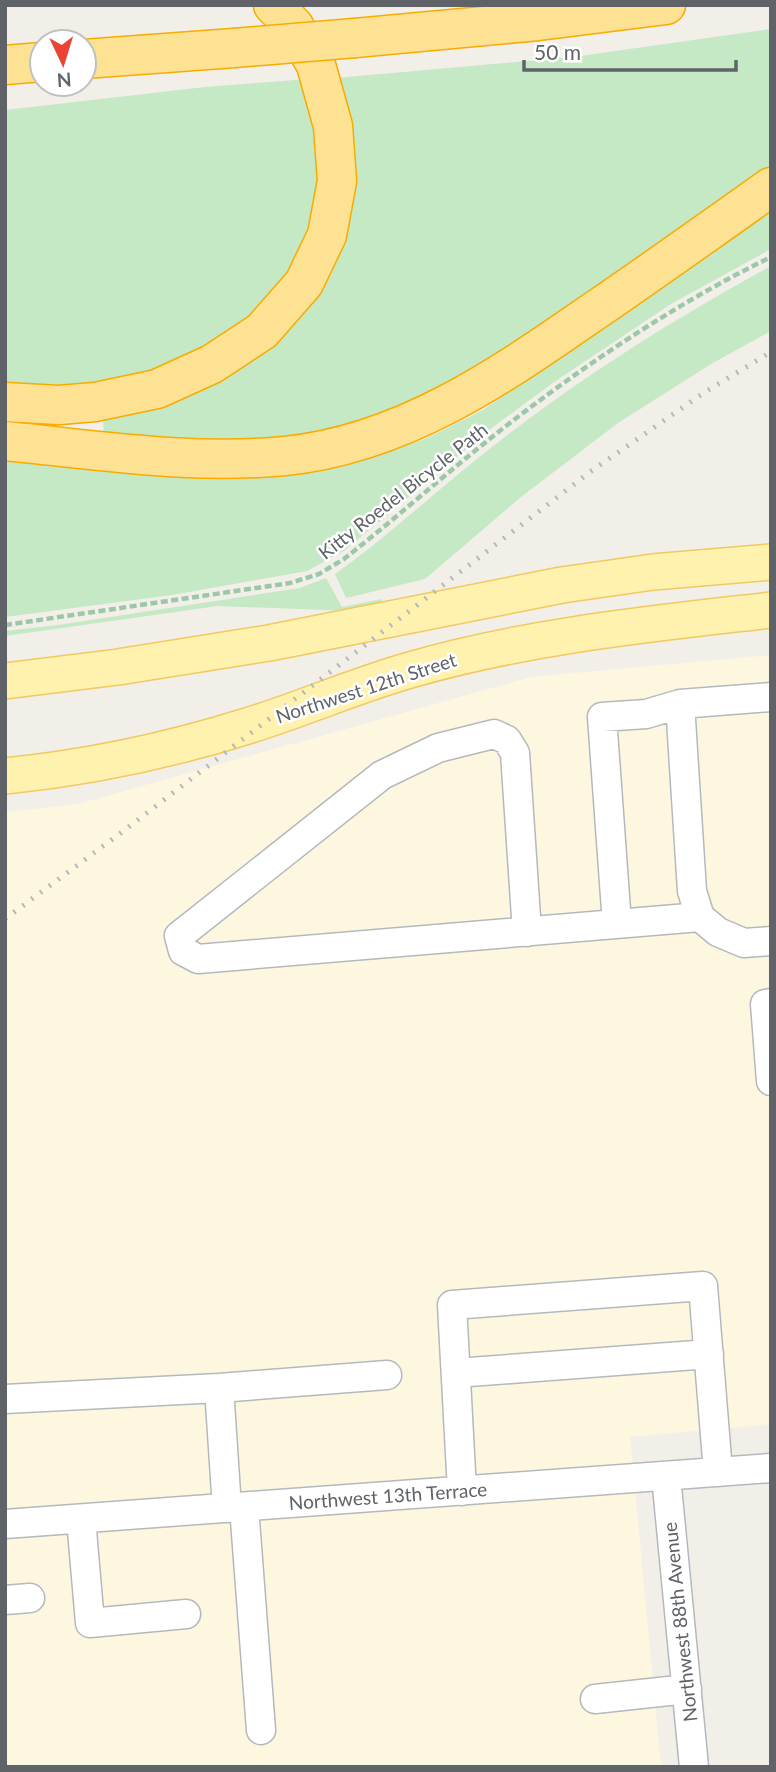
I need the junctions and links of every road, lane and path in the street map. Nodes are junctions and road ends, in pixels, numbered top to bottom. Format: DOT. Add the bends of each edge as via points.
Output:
graph roads {
  1 [pos="273,5"];
  2 [pos="666,5"];
  3 [pos="98,58"];
  4 [pos="28,63"];
  5 [pos="5,65"];
  6 [pos="771,187"];
  7 [pos="771,257"];
  8 [pos="5,402"];
  9 [pos="5,441"];
  10 [pos="771,562"];
  11 [pos="771,610"];
  12 [pos="5,625"];
  13 [pos="5,681"];
  14 [pos="771,697"];
  15 [pos="680,704"];
  16 [pos="5,776"];
  17 [pos="700,918"];
  18 [pos="617,924"];
  19 [pos="527,932"];
  20 [pos="771,941"];
  21 [pos="771,1003"];
  22 [pos="771,1081"];
  23 [pos="709,1354"];
  24 [pos="456,1373"];
  25 [pos="387,1375"];
  26 [pos="219,1388"];
  27 [pos="5,1399"];
  28 [pos="771,1468"];
  29 [pos="718,1472"];
  30 [pos="666,1476"];
  31 [pos="462,1491"];
  32 [pos="235,1507"];
  33 [pos="81,1519"];
  34 [pos="5,1524"];
  35 [pos="186,1614"];
  36 [pos="687,1689"];
  37 [pos="595,1699"];
  38 [pos="261,1730"];
  39 [pos="694,1767"];
  1 -- 8 [label="highway" via="294,26 316,65 333,126 337,181 327,235 304,284 262,331 212,365 157,389 95,402"];
  2 -- 3 [label="highway, bridge" via="538,21"];
  4 -- 5 [label="highway"];
  6 -- 9 [label="highway" via="513,367 452,404 376,436 284,456 191,459"];
  7 -- 12 [label="path, Kitty Roedel Bicycle Path" via="678,309 538,401 344,559 319,574 290,583"];
  10 -- 13 [label="main road" via="562,585 269,643"];
  11 -- 16 [label="main road, Northwest 12th Street" via="509,646 410,670 195,740 97,763"];
  14 -- 15 [label="street"];
  15 -- 17 [label="street" via="692,891"];
  15 -- 18 [label="street" via="646,714 602,717"];
  17 -- 18 [label="street"];
  17 -- 20 [label="street" via="744,943"];
  18 -- 19 [label="street"];
  19 -- 19 [label="street" via="515,753 507,740 494,734 439,748 382,775 179,936 183,951 198,959"];
  21 -- 22 [label="street" via="765,1003"];
  23 -- 24 [label="street"];
  23 -- 24 [label="street" via="704,1286 452,1305"];
  23 -- 29 [label="street"];
  24 -- 31 [label="street"];
  25 -- 26 [label="street"];
  26 -- 27 [label="street"];
  26 -- 32 [label="street"];
  28 -- 29 [label="street, Northwest 13th Terrace"];
  29 -- 30 [label="street, Northwest 13th Terrace"];
  30 -- 31 [label="street, Northwest 13th Terrace"];
  30 -- 36 [label="street, Northwest 88th Avenue"];
  31 -- 32 [label="street, Northwest 13th Terrace"];
  32 -- 33 [label="street, Northwest 13th Terrace"];
  32 -- 38 [label="street"];
  33 -- 34 [label="street, Northwest 13th Terrace"];
  33 -- 35 [label="street" via="90,1623"];
  36 -- 37 [label="street"];
  36 -- 39 [label="street, Northwest 88th Avenue"];
}
